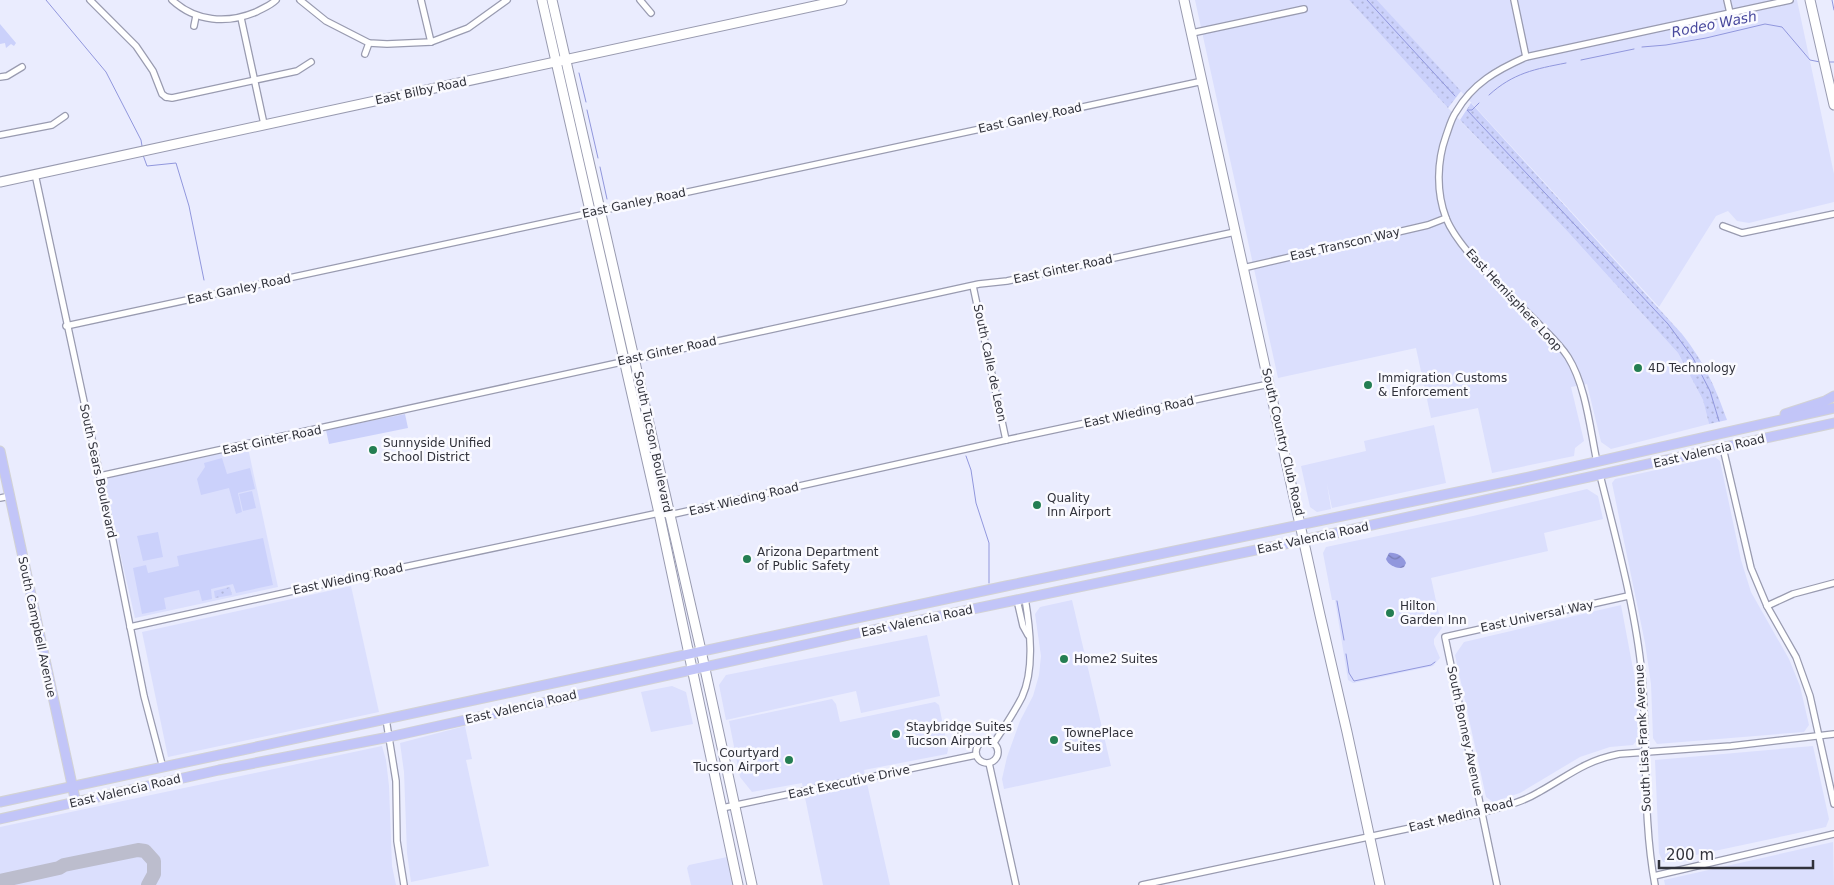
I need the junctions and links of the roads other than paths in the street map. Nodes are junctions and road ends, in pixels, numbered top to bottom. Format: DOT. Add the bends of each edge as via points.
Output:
graph roads {
  1 [pos="90,0"];
  2 [pos="172,0"];
  3 [pos="276,0"];
  4 [pos="300,0"];
  5 [pos="421,0"];
  6 [pos="506,0"];
  7 [pos="542,0"];
  8 [pos="552,0"];
  9 [pos="640,0"];
  10 [pos="842,0"];
  11 [pos="1184,0"];
  12 [pos="1514,0"];
  13 [pos="1727,0"];
  14 [pos="1790,0"];
  15 [pos="1810,0"];
  16 [pos="808,4"];
  17 [pos="1304,9"];
  18 [pos="651,13"];
  19 [pos="1730,13"];
  20 [pos="196,16"];
  21 [pos="241,18"];
  22 [pos="194,26"];
  23 [pos="1192,33"];
  24 [pos="431,42"];
  25 [pos="369,43"];
  26 [pos="365,54"];
  27 [pos="1526,57"];
  28 [pos="565,60"];
  29 [pos="311,62"];
  30 [pos="556,62"];
  31 [pos="22,67"];
  32 [pos="0,77"];
  33 [pos="255,80"];
  34 [pos="1203,81"];
  35 [pos="1834,105"];
  36 [pos="65,116"];
  37 [pos="264,124"];
  38 [pos="0,135"];
  39 [pos="35,174"];
  40 [pos="0,182"];
  41 [pos="601,210"];
  42 [pos="591,213"];
  43 [pos="1834,214"];
  44 [pos="1446,218"];
  45 [pos="1723,226"];
  46 [pos="1235,232"];
  47 [pos="1243,268"];
  48 [pos="974,286"];
  49 [pos="66,326"];
  50 [pos="635,358"];
  51 [pos="624,360"];
  52 [pos="1269,384"];
  53 [pos="1834,396"];
  54 [pos="1834,408"];
  55 [pos="1834,423"];
  56 [pos="1744,429"];
  57 [pos="1006,440"];
  58 [pos="1723,448"];
  59 [pos="0,451"];
  60 [pos="1597,462"];
  61 [pos="1600,475"];
  62 [pos="100,476"];
  63 [pos="10,496"];
  64 [pos="0,498"];
  65 [pos="659,513"];
  66 [pos="669,516"];
  67 [pos="1301,525"];
  68 [pos="1304,540"];
  69 [pos="1149,557"];
  70 [pos="1152,572"];
  71 [pos="1018,584"];
  72 [pos="1834,584"];
  73 [pos="1628,596"];
  74 [pos="1021,599"];
  75 [pos="1767,606"];
  76 [pos="855,619"];
  77 [pos="130,627"];
  78 [pos="858,633"];
  79 [pos="1445,637"];
  80 [pos="701,652"];
  81 [pos="688,654"];
  82 [pos="704,667"];
  83 [pos="692,670"];
  84 [pos="549,684"];
  85 [pos="552,699"];
  86 [pos="386,719"];
  87 [pos="1834,734"];
  88 [pos="1818,736"];
  89 [pos="389,737"];
  90 [pos="993,744"];
  91 [pos="1645,752"];
  92 [pos="976,755"];
  93 [pos="989,763"];
  94 [pos="163,768"];
  95 [pos="72,787"];
  96 [pos="0,802"];
  97 [pos="76,802"];
  98 [pos="1834,804"];
  99 [pos="735,805"];
  100 [pos="722,808"];
  101 [pos="1481,813"];
  102 [pos="0,819"];
  103 [pos="1834,834"];
  104 [pos="1370,837"];
  105 [pos="1654,876"];
  106 [pos="404,885"];
  107 [pos="738,885"];
  108 [pos="752,885"];
  109 [pos="1016,885"];
  110 [pos="1142,885"];
  111 [pos="1380,885"];
  112 [pos="1497,885"];
  113 [pos="1655,885"];
  1 -- 33 [label="street" via="136,46 153,71 164,99"];
  2 -- 20 [label="street"];
  3 -- 21 [label="street"];
  4 -- 25 [label="street" via="326,21"];
  5 -- 24 [label="street"];
  6 -- 24 [label="street" via="468,28"];
  7 -- 30 [label="main road, South Tucson Boulevard"];
  8 -- 28 [label="main road, South Tucson Boulevard"];
  9 -- 18 [label="street"];
  10 -- 16 [label="main road, East Bilby Road"];
  11 -- 23 [label="main road, South Country Club Road"];
  12 -- 27 [label="street"];
  13 -- 19 [label="street"];
  14 -- 19 [label="street, East Hemisphere Loop"];
  15 -- 35 [label="main road"];
  16 -- 28 [label="main road, East Bilby Road"];
  17 -- 23 [label="street"];
  19 -- 27 [label="street, East Hemisphere Loop"];
  20 -- 21 [label="street"];
  20 -- 22 [label="street"];
  21 -- 33 [label="street"];
  23 -- 34 [label="main road, South Country Club Road"];
  24 -- 25 [label="street"];
  25 -- 26 [label="street"];
  27 -- 44 [label="street, East Hemisphere Loop" via="1497,70 1473,90 1455,112 1442,148 1438,186"];
  28 -- 30 [label="main road, East Bilby Road"];
  28 -- 41 [label="main road, South Tucson Boulevard"];
  29 -- 33 [label="street" via="297,71"];
  30 -- 37 [label="main road, East Bilby Road"];
  30 -- 42 [label="main road, South Tucson Boulevard"];
  31 -- 32 [label="street"];
  33 -- 37 [label="street"];
  34 -- 41 [label="street, East Ganley Road"];
  34 -- 46 [label="main road, South Country Club Road"];
  36 -- 38 [label="street" via="52,125"];
  37 -- 39 [label="main road, East Bilby Road"];
  39 -- 40 [label="main road, East Bilby Road"];
  39 -- 49 [label="street, South Sears Boulevard"];
  41 -- 42 [label="street, East Ganley Road"];
  41 -- 50 [label="main road, South Tucson Boulevard"];
  42 -- 49 [label="street, East Ganley Road"];
  42 -- 51 [label="main road, South Tucson Boulevard"];
  43 -- 45 [label="street" via="1742,233"];
  44 -- 47 [label="street, East Transcon Way"];
  44 -- 60 [label="street, East Hemisphere Loop" via="1481,266 1567,355 1580,385"];
  46 -- 47 [label="main road, South Country Club Road"];
  46 -- 48 [label="street, East Ginter Road"];
  47 -- 52 [label="main road, South Country Club Road"];
  48 -- 50 [label="street, East Ginter Road"];
  48 -- 57 [label="street, South Calle de Leon"];
  49 -- 62 [label="street, South Sears Boulevard"];
  50 -- 51 [label="street, East Ginter Road"];
  50 -- 66 [label="main road, South Tucson Boulevard"];
  51 -- 62 [label="street, East Ginter Road"];
  51 -- 65 [label="main road, South Tucson Boulevard"];
  52 -- 57 [label="street, East Wieding Road"];
  52 -- 67 [label="main road, South Country Club Road"];
  53 -- 56 [label="main road"];
  54 -- 56 [label="main road, East Valencia Road"];
  55 -- 58 [label="main road, East Valencia Road"];
  56 -- 60 [label="main road, East Valencia Road"];
  57 -- 66 [label="street, East Wieding Road"];
  58 -- 61 [label="main road, East Valencia Road"];
  58 -- 75 [label="street" via="1751,568"];
  59 -- 63 [label="main road, South Campbell Avenue"];
  60 -- 61 [label="main road"];
  60 -- 67 [label="main road, East Valencia Road"];
  61 -- 68 [label="main road, East Valencia Road"];
  61 -- 73 [label="street, South Lisa Frank Avenue"];
  62 -- 77 [label="street, South Sears Boulevard"];
  63 -- 64 [label="street"];
  63 -- 95 [label="main road, South Campbell Avenue"];
  65 -- 66 [label="street, East Wieding Road"];
  65 -- 77 [label="street, East Wieding Road"];
  65 -- 81 [label="main road, South Tucson Boulevard"];
  66 -- 80 [label="main road, South Tucson Boulevard"];
  67 -- 68 [label="main road, South Country Club Road"];
  67 -- 69 [label="main road, East Valencia Road"];
  68 -- 70 [label="main road, East Valencia Road"];
  68 -- 104 [label="main road, South Country Club Road"];
  69 -- 70 [label="main road"];
  69 -- 71 [label="main road, East Valencia Road"];
  70 -- 74 [label="main road, East Valencia Road"];
  71 -- 74 [label="main road"];
  71 -- 76 [label="main road, East Valencia Road"];
  72 -- 75 [label="street" via="1792,594"];
  73 -- 79 [label="street, East Universal Way"];
  73 -- 91 [label="street, South Lisa Frank Avenue" via="1641,674"];
  74 -- 78 [label="main road, East Valencia Road"];
  74 -- 90 [label="street" via="1023,626 1029,637 1031,656 1029,678 1022,697"];
  75 -- 88 [label="street" via="1796,657 1810,696"];
  76 -- 78 [label="main road"];
  76 -- 80 [label="main road, East Valencia Road"];
  77 -- 94 [label="street, South Sears Boulevard"];
  78 -- 82 [label="main road, East Valencia Road"];
  79 -- 101 [label="street, South Bonney Avenue"];
  80 -- 81 [label="main road, East Valencia Road"];
  80 -- 82 [label="main road, South Tucson Boulevard"];
  81 -- 83 [label="main road, South Tucson Boulevard"];
  81 -- 84 [label="main road, East Valencia Road"];
  82 -- 83 [label="main road, East Valencia Road"];
  82 -- 99 [label="main road, South Tucson Boulevard"];
  83 -- 85 [label="main road, East Valencia Road"];
  83 -- 100 [label="main road, South Tucson Boulevard"];
  84 -- 85 [label="main road"];
  84 -- 86 [label="main road, East Valencia Road"];
  85 -- 89 [label="main road, East Valencia Road"];
  86 -- 89 [label="street"];
  86 -- 94 [label="main road, East Valencia Road"];
  87 -- 88 [label="street, East Medina Road"];
  88 -- 91 [label="street, East Medina Road"];
  88 -- 98 [label="street"];
  89 -- 97 [label="main road, East Valencia Road"];
  89 -- 106 [label="street" via="396,781 397,843"];
  90 -- 92 [label="street" via="988,741 981,743 976,748"];
  90 -- 93 [label="street" via="998,755"];
  91 -- 101 [label="street, East Medina Road" via="1593,761 1539,793 1515,804"];
  91 -- 105 [label="street, South Lisa Frank Avenue" via="1647,816"];
  92 -- 93 [label="street" via="980,761"];
  92 -- 99 [label="street, East Executive Drive"];
  93 -- 109 [label="street"];
  94 -- 95 [label="main road, East Valencia Road"];
  95 -- 96 [label="main road, East Valencia Road"];
  95 -- 97 [label="main road, South Campbell Avenue"];
  97 -- 102 [label="main road, East Valencia Road"];
  99 -- 100 [label="street, East Executive Drive"];
  99 -- 108 [label="main road, South Tucson Boulevard"];
  100 -- 107 [label="main road, South Tucson Boulevard"];
  101 -- 104 [label="street, East Medina Road"];
  101 -- 112 [label="street, South Bonney Avenue"];
  103 -- 105 [label="street"];
  104 -- 110 [label="street, East Medina Road"];
  104 -- 111 [label="main road, South Country Club Road"];
  105 -- 113 [label="street, South Lisa Frank Avenue"];
}
